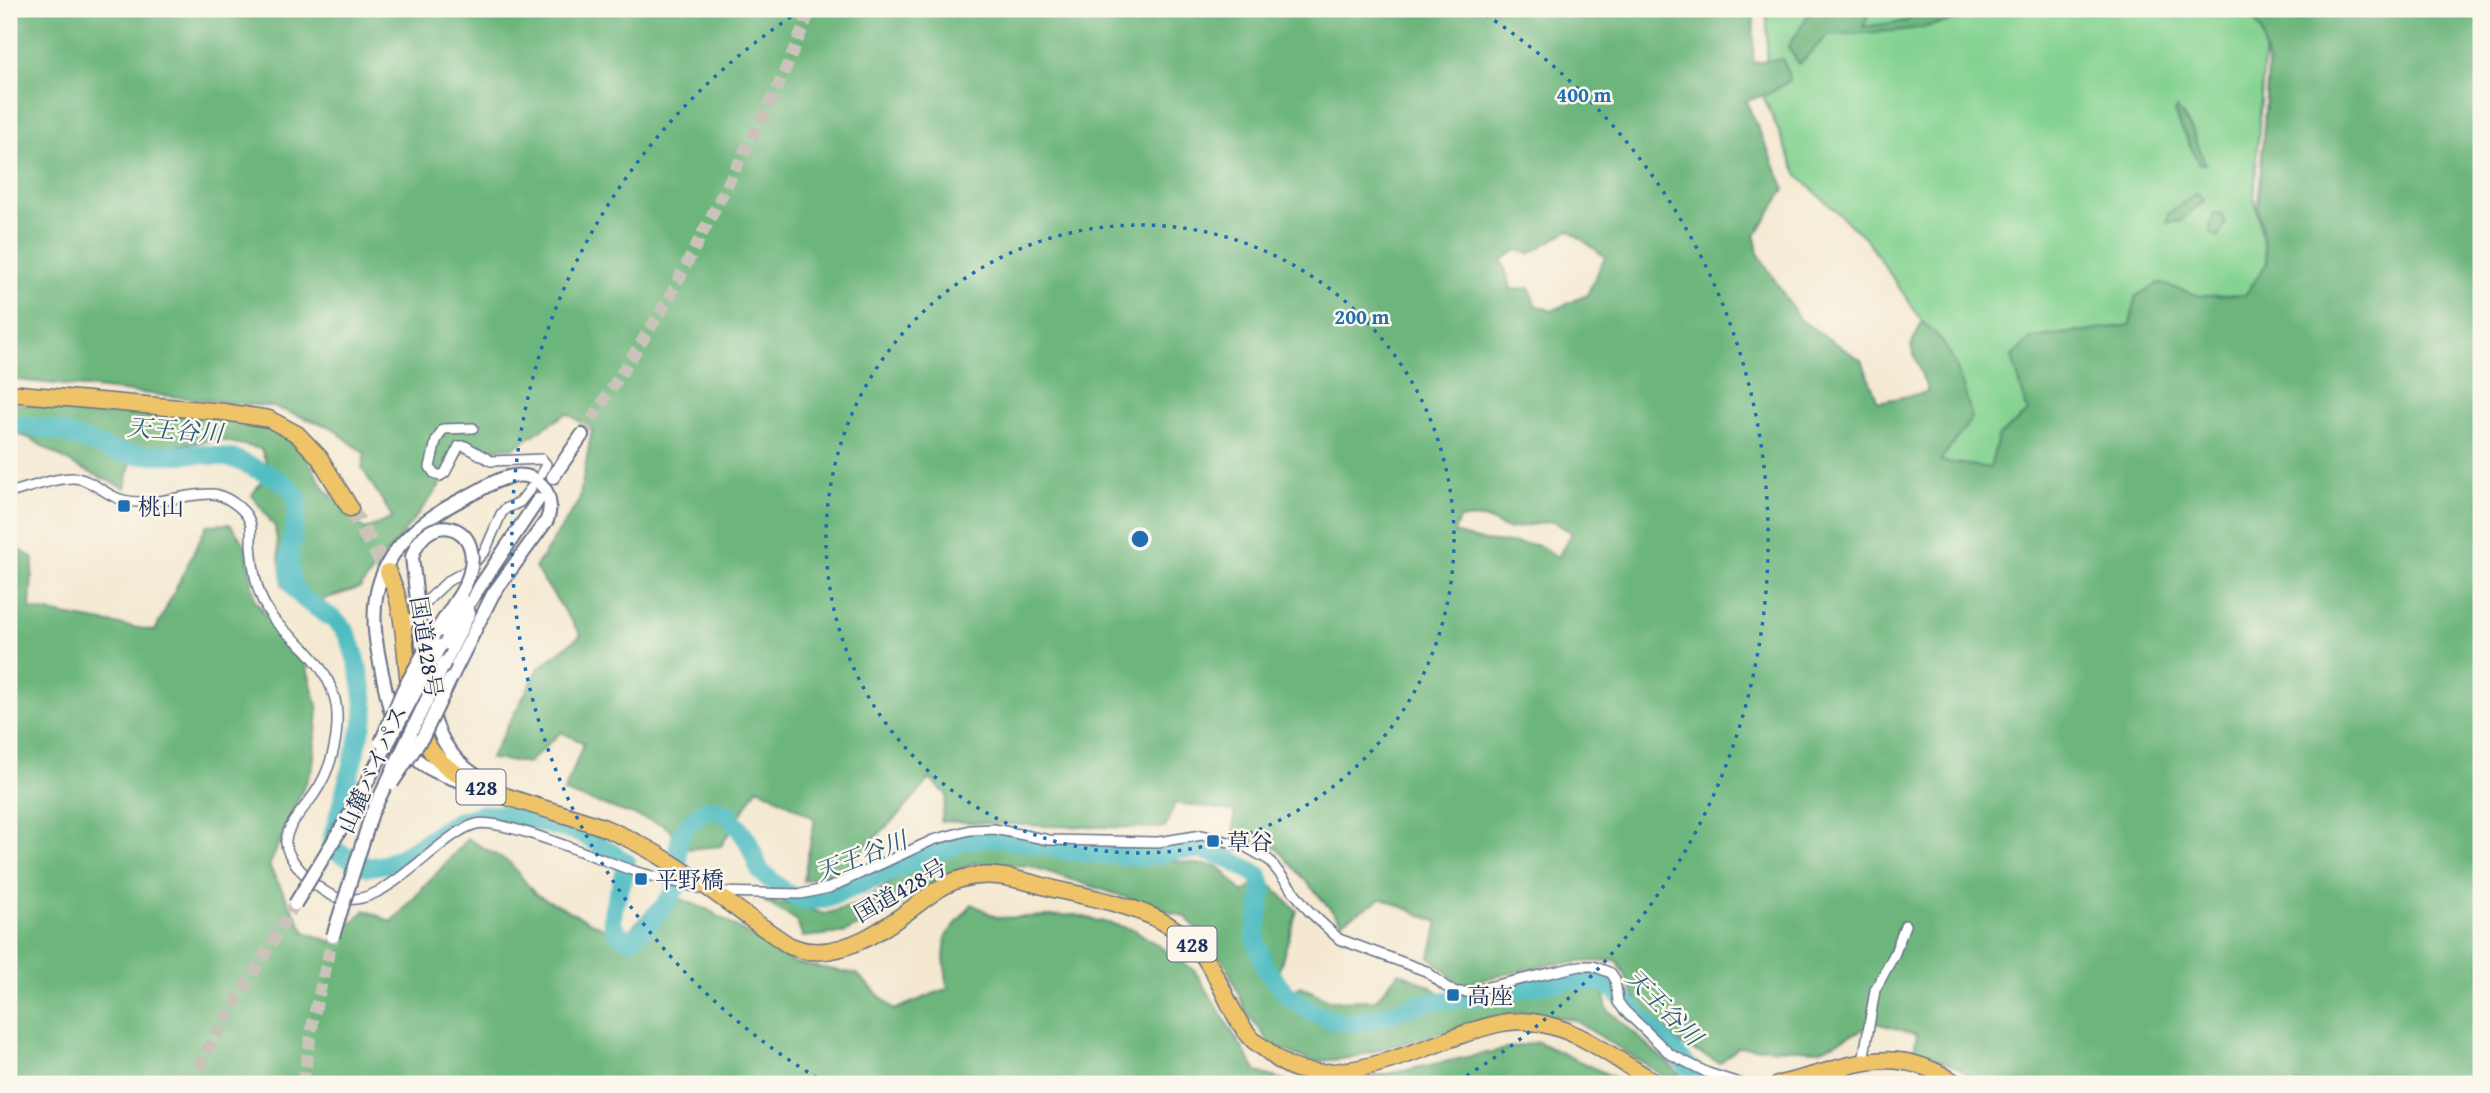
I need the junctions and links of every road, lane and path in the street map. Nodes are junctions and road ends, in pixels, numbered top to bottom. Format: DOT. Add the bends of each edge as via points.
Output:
graph roads {
  1 [pos="9,393"];
  2 [pos="473,428"];
  3 [pos="582,435"];
  4 [pos="548,475"];
  5 [pos="531,488"];
  6 [pos="9,493"];
  7 [pos="538,500"];
  8 [pos="350,508"];
  9 [pos="503,552"];
  10 [pos="388,572"];
  11 [pos="402,623"];
  12 [pos="367,782"];
  13 [pos="484,788"];
  14 [pos="372,813"];
  15 [pos="587,821"];
  16 [pos="712,892"];
  17 [pos="295,904"];
  18 [pos="1905,925"];
  19 [pos="333,936"];
  20 [pos="1863,1062"];
  21 [pos="1660,1084"];
  22 [pos="1742,1084"];
  23 [pos="1779,1084"];
  24 [pos="1957,1084"];
  1 -- 8 [label="highway" via="269,419 298,434"];
  2 -- 4 [label="street" via="443,429 430,467 434,474 445,473 459,446 465,446 491,461 542,459"];
  3 -- 4 [label="street"];
  5 -- 11 [label="street" via="520,502 500,514 485,551 466,571 448,581"];
  6 -- 16 [label="street" via="76,478 120,500 147,502 214,494 241,509 250,522 253,576 269,613 318,664 336,700 332,758 286,841 297,865 328,894 348,901 362,898 407,873 464,830 488,822"];
  7 -- 9 [label="street, 山麓バイパス"];
  9 -- 12 [label="street, 山麓バイパス, bridge" via="440,646"];
  9 -- 14 [label="street, 山麓バイパス, bridge"];
  10 -- 11 [label="highway, 国道428号 / 428"];
  11 -- 13 [label="highway, 国道428号 / 428" via="414,711 427,746 444,767"];
  12 -- 15 [label="street, bridge" via="403,690 435,633 461,593 472,571 468,542 446,528 428,532 412,557 421,635 432,712 440,737 454,758 484,780"];
  12 -- 17 [label="street, 山麓バイパス, bridge"];
  13 -- 14 [label="street, bridge" via="427,769 408,752 400,739 375,636 376,596 395,552 432,515 506,477 526,476 548,492 551,511 547,520 493,594 420,742"];
  13 -- 15 [label="highway, 国道428号 / 428"];
  14 -- 19 [label="street, 山麓バイパス, bridge"];
  15 -- 16 [label="highway, 国道428号 / 428" via="624,836"];
  16 -- 21 [label="highway, 国道428号 / 428" via="790,946 810,951 840,949 856,942 959,879 999,876 1025,881 1164,921 1201,953 1253,1039 1281,1063 1296,1069 1313,1073 1352,1070 1492,1025 1530,1021 1585,1038"];
  16 -- 22 [label="street" via="801,894 829,888 933,840 970,830 994,829 1049,840 1158,842 1213,836 1269,860 1309,911 1339,939 1426,971 1456,992 1580,966 1611,972 1618,1002 1670,1054"];
  18 -- 20 [label="street" via="1875,990"];
  20 -- 23 [label="highway"];
  20 -- 24 [label="highway" via="1902,1060 1931,1068"];
}
